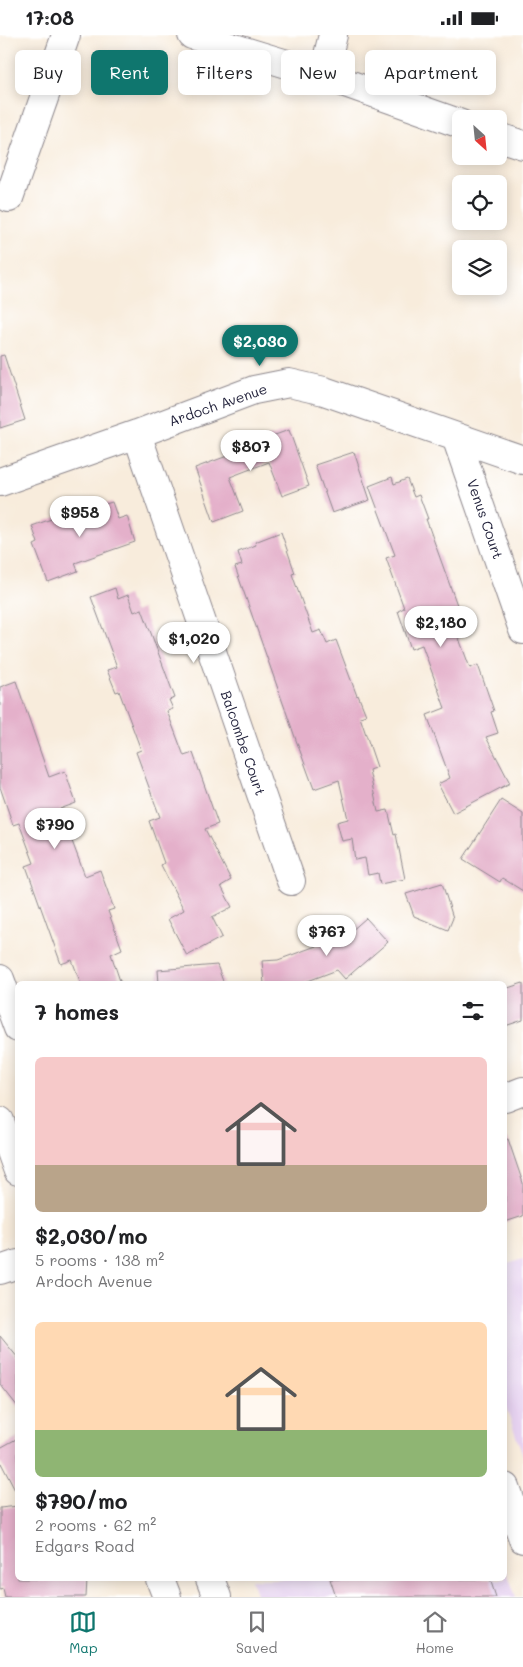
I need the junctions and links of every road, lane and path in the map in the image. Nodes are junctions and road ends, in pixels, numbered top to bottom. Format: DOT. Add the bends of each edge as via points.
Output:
graph roads {
  1 [pos="66,35"];
  2 [pos="192,35"];
  3 [pos="333,35"];
  4 [pos="329,50"];
  5 [pos="281,62"];
  6 [pos="355,86"];
  7 [pos="452,121"];
  8 [pos="508,140"];
  9 [pos="523,145"];
  10 [pos="9,198"];
  11 [pos="137,434"];
  12 [pos="456,437"];
  13 [pos="523,460"];
  14 [pos="0,482"];
  15 [pos="523,630"];
  16 [pos="291,881"];
  17 [pos="0,979"];
  18 [pos="15,1021"];
  19 [pos="523,1091"];
  20 [pos="507,1097"];
  21 [pos="0,1121"];
  22 [pos="15,1163"];
  23 [pos="15,1265"];
  24 [pos="0,1270"];
  25 [pos="507,1493"];
  26 [pos="523,1539"];
  27 [pos="161,1581"];
  28 [pos="211,1581"];
  29 [pos="167,1597"];
  30 [pos="217,1597"];
  1 -- 10 [label="street"];
  2 -- 5 [label="street"];
  3 -- 4 [label="street"];
  6 -- 7 [label="street"];
  8 -- 9 [label="street"];
  11 -- 12 [label="street, Ardoch Avenue" via="254,390 288,383 324,391"];
  11 -- 14 [label="street, Ardoch Avenue"];
  11 -- 16 [label="street, Balcombe Court"];
  12 -- 13 [label="street, Ardoch Avenue"];
  12 -- 15 [label="street, Venus Court"];
  17 -- 18 [label="street"];
  19 -- 20 [label="street"];
  21 -- 22 [label="street"];
  23 -- 24 [label="street"];
  25 -- 26 [label="street"];
  27 -- 29 [label="street"];
  28 -- 30 [label="street"];
}
